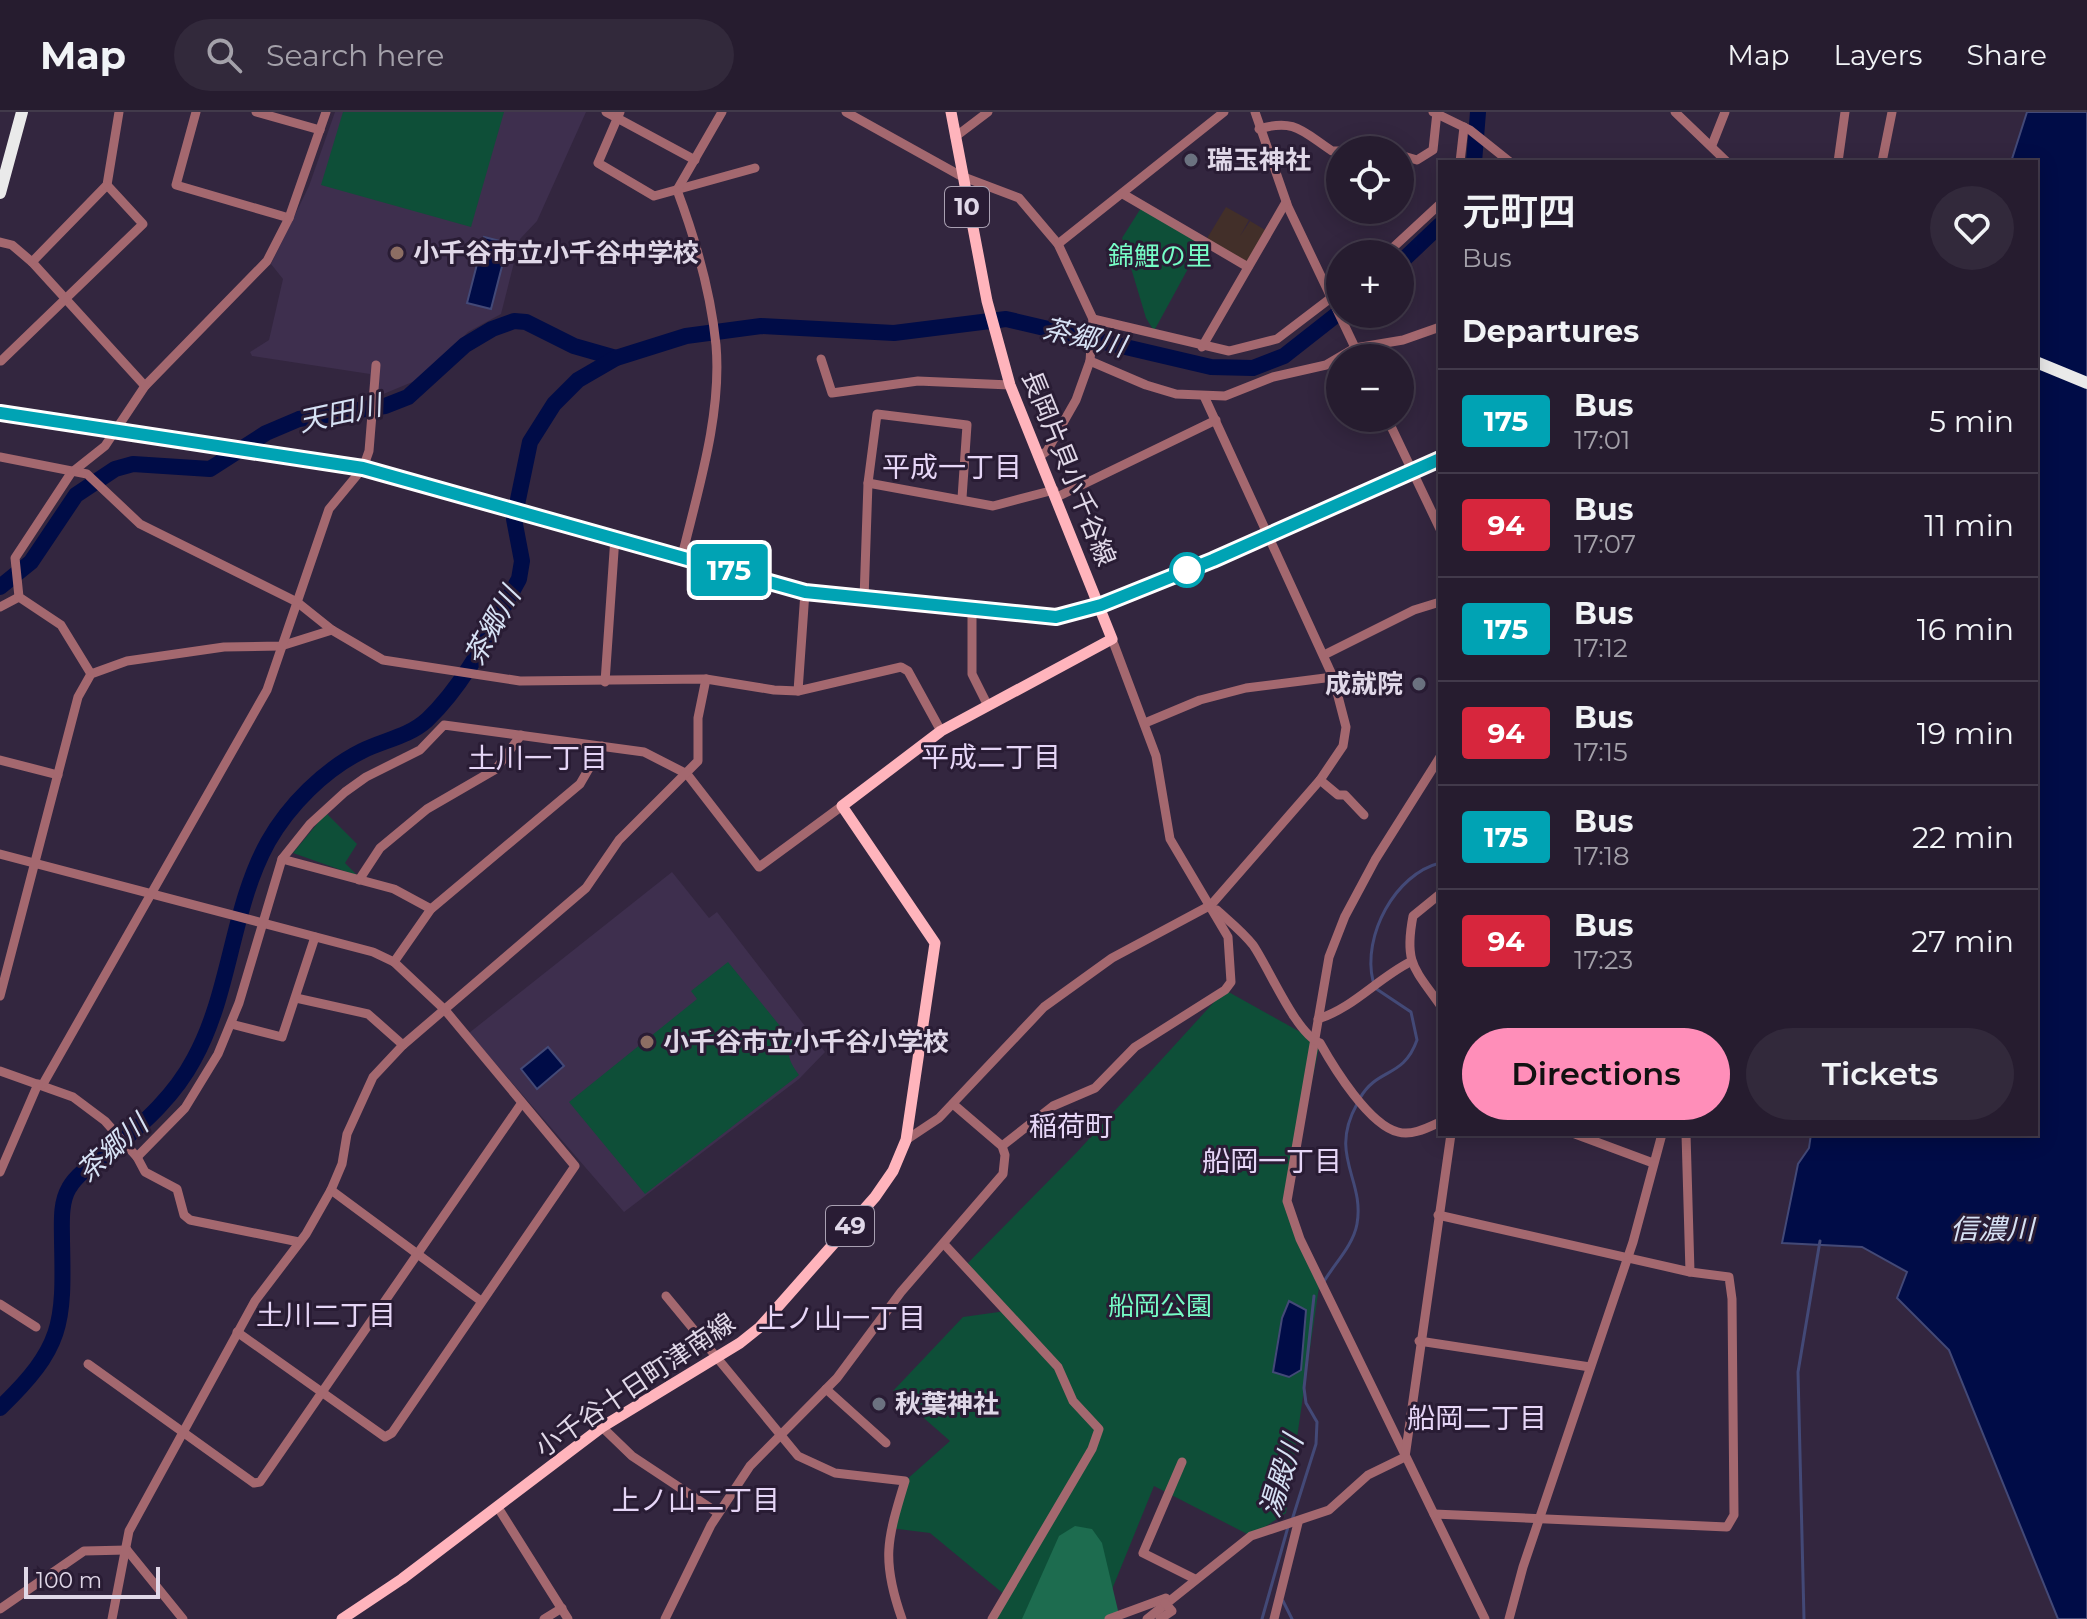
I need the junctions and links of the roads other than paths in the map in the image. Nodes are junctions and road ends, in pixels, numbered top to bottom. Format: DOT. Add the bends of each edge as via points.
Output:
graph roads {
  1 [pos="22,112"];
  2 [pos="119,112"];
  3 [pos="196,112"];
  4 [pos="256,112"];
  5 [pos="326,112"];
  6 [pos="606,112"];
  7 [pos="722,112"];
  8 [pos="846,112"];
  9 [pos="951,112"];
  10 [pos="988,112"];
  11 [pos="1224,112"];
  12 [pos="1255,112"];
  13 [pos="1435,112"];
  14 [pos="1675,112"];
  15 [pos="1725,112"];
  16 [pos="1845,112"];
  17 [pos="1892,112"];
  18 [pos="619,114"];
  19 [pos="1259,129"];
  20 [pos="1467,129"];
  21 [pos="320,130"];
  22 [pos="955,137"];
  23 [pos="1712,145"];
  24 [pos="1326,147"];
  25 [pos="1414,159"];
  26 [pos="695,160"];
  27 [pos="1460,160"];
  28 [pos="1508,160"];
  29 [pos="1725,160"];
  30 [pos="1838,160"];
  31 [pos="1882,160"];
  32 [pos="755,168"];
  33 [pos="961,176"];
  34 [pos="107,185"];
  35 [pos="677,190"];
  36 [pos="0,193"];
  37 [pos="1123,194"];
  38 [pos="1286,202"];
  39 [pos="1438,206"];
  40 [pos="289,218"];
  41 [pos="1401,240"];
  42 [pos="0,242"];
  43 [pos="1058,244"];
  44 [pos="32,262"];
  45 [pos="1248,267"];
  46 [pos="1326,277"];
  47 [pos="65,298"];
  48 [pos="1326,298"];
  49 [pos="1093,321"];
  50 [pos="1438,328"];
  51 [pos="1379,344"];
  52 [pos="1202,347"];
  53 [pos="821,359"];
  54 [pos="1,361"];
  55 [pos="1090,361"];
  56 [pos="2038,363"];
  57 [pos="376,365"];
  58 [pos="1326,365"];
  59 [pos="2087,383"];
  60 [pos="1010,385"];
  61 [pos="145,386"];
  62 [pos="1204,396"];
  63 [pos="0,413"];
  64 [pos="1216,420"];
  65 [pos="115,430"];
  66 [pos="1393,432"];
  67 [pos="0,457"];
  68 [pos="1039,457"];
  69 [pos="1438,460"];
  70 [pos="363,468"];
  71 [pos="1412,472"];
  72 [pos="71,473"];
  73 [pos="868,483"];
  74 [pos="1056,494"];
  75 [pos="962,498"];
  76 [pos="1438,525"];
  77 [pos="615,537"];
  78 [pos="1269,537"];
  79 [pos="682,556"];
  80 [pos="805,592"];
  81 [pos="19,597"];
  82 [pos="864,599"];
  83 [pos="297,602"];
  84 [pos="1438,603"];
  85 [pos="1101,605"];
  86 [pos="0,607"];
  87 [pos="972,610"];
  88 [pos="332,630"];
  89 [pos="1112,639"];
  90 [pos="281,646"];
  91 [pos="1324,655"];
  92 [pos="91,674"];
  93 [pos="1333,677"];
  94 [pos="706,679"];
  95 [pos="605,682"];
  96 [pos="798,691"];
  97 [pos="987,704"];
  98 [pos="1145,723"];
  99 [pos="941,731"];
  100 [pos="521,735"];
  101 [pos="602,746"];
  102 [pos="1438,760"];
  103 [pos="1,764"];
  104 [pos="687,774"];
  105 [pos="58,775"];
  106 [pos="1320,780"];
  107 [pos="842,806"];
  108 [pos="1364,815"];
  109 [pos="0,854"];
  110 [pos="282,859"];
  111 [pos="35,863"];
  112 [pos="359,880"];
  113 [pos="150,893"];
  114 [pos="1438,896"];
  115 [pos="1211,905"];
  116 [pos="431,909"];
  117 [pos="262,922"];
  118 [pos="315,937"];
  119 [pos="394,962"];
  120 [pos="1410,962"];
  121 [pos="0,996"];
  122 [pos="296,998"];
  123 [pos="1438,1002"];
  124 [pos="445,1010"];
  125 [pos="1318,1019"];
  126 [pos="231,1024"];
  127 [pos="1314,1041"];
  128 [pos="403,1045"];
  129 [pos="0,1071"];
  130 [pos="40,1084"];
  131 [pos="521,1104"];
  132 [pos="953,1104"];
  133 [pos="1438,1123"];
  134 [pos="1451,1136"];
  135 [pos="1661,1136"];
  136 [pos="1686,1136"];
  137 [pos="1602,1139"];
  138 [pos="906,1140"];
  139 [pos="1002,1146"];
  140 [pos="137,1157"];
  141 [pos="1653,1163"];
  142 [pos="0,1172"];
  143 [pos="331,1190"];
  144 [pos="1438,1215"];
  145 [pos="299,1242"];
  146 [pos="944,1244"];
  147 [pos="416,1254"];
  148 [pos="1627,1258"];
  149 [pos="1690,1272"];
  150 [pos="666,1296"];
  151 [pos="481,1301"];
  152 [pos="0,1304"];
  153 [pos="36,1327"];
  154 [pos="237,1332"];
  155 [pos="1419,1341"];
  156 [pos="718,1359"];
  157 [pos="88,1364"];
  158 [pos="1590,1367"];
  159 [pos="826,1389"];
  160 [pos="322,1391"];
  161 [pos="602,1427"];
  162 [pos="184,1430"];
  163 [pos="779,1435"];
  164 [pos="886,1443"];
  165 [pos="1405,1457"];
  166 [pos="1182,1462"];
  167 [pos="497,1506"];
  168 [pos="718,1513"];
  169 [pos="1434,1514"];
  170 [pos="1542,1518"];
  171 [pos="1297,1523"];
  172 [pos="127,1550"];
  173 [pos="1195,1579"];
  174 [pos="1169,1599"];
  175 [pos="562,1608"];
  176 [pos="0,1609"];
  177 [pos="112,1619"];
  178 [pos="183,1619"];
  179 [pos="342,1619"];
  180 [pos="544,1619"];
  181 [pos="568,1619"];
  182 [pos="665,1619"];
  183 [pos="902,1619"];
  184 [pos="992,1619"];
  185 [pos="1109,1619"];
  186 [pos="1147,1619"];
  187 [pos="1160,1619"];
  188 [pos="1274,1619"];
  189 [pos="1485,1619"];
  190 [pos="1509,1619"];
  1 -- 36 [label="highway"];
  2 -- 34 [label="street"];
  3 -- 40 [label="street" via="176,185"];
  4 -- 21 [label="street"];
  5 -- 21 [label="street"];
  6 -- 18 [label="street"];
  7 -- 26 [label="street"];
  8 -- 33 [label="street"];
  9 -- 22 [label="main road, 長岡片貝小千谷線 / 10"];
  10 -- 22 [label="street"];
  11 -- 37 [label="street"];
  12 -- 19 [label="street"];
  13 -- 20 [label="street"];
  13 -- 25 [label="street" via="1433,150"];
  14 -- 23 [label="street"];
  15 -- 23 [label="street"];
  16 -- 30 [label="street"];
  17 -- 31 [label="street"];
  18 -- 26 [label="street"];
  18 -- 35 [label="street" via="598,163 654,196"];
  19 -- 24 [label="street" via="1291,124"];
  19 -- 38 [label="street"];
  20 -- 27 [label="street"];
  20 -- 28 [label="street"];
  21 -- 40 [label="street"];
  22 -- 33 [label="main road, 長岡片貝小千谷線 / 10"];
  23 -- 29 [label="street"];
  26 -- 35 [label="street"];
  32 -- 35 [label="street"];
  33 -- 43 [label="street" via="1019,198"];
  33 -- 60 [label="main road, 長岡片貝小千谷線 / 10"];
  34 -- 44 [label="street"];
  34 -- 47 [label="street" via="143,224"];
  35 -- 79 [label="street" via="711,310 716,348 711,417"];
  37 -- 43 [label="street"];
  37 -- 45 [label="street"];
  38 -- 45 [label="street"];
  38 -- 46 [label="street"];
  39 -- 41 [label="street"];
  40 -- 61 [label="street" via="267,261"];
  42 -- 44 [label="street"];
  43 -- 49 [label="street"];
  44 -- 47 [label="street"];
  45 -- 52 [label="street"];
  47 -- 54 [label="street"];
  47 -- 61 [label="street"];
  48 -- 52 [label="street" via="1269,342 1229,351"];
  49 -- 52 [label="street" via="1121,323"];
  49 -- 55 [label="street"];
  50 -- 51 [label="street"];
  53 -- 60 [label="street" via="832,393 918,381"];
  55 -- 62 [label="street" via="1146,385"];
  55 -- 68 [label="street" via="1076,400"];
  56 -- 59 [label="highway"];
  57 -- 70 [label="street" via="373,425"];
  58 -- 62 [label="street" via="1273,377 1225,396"];
  60 -- 68 [label="main road, 長岡片貝小千谷線 / 10"];
  61 -- 65 [label="street"];
  62 -- 64 [label="street"];
  63 -- 65 [label="highway"];
  64 -- 74 [label="street"];
  64 -- 78 [label="street"];
  65 -- 70 [label="highway"];
  65 -- 72 [label="street" via="105,446"];
  66 -- 71 [label="street"];
  67 -- 72 [label="street"];
  68 -- 74 [label="main road, 長岡片貝小千谷線 / 10"];
  69 -- 71 [label="highway"];
  70 -- 77 [label="highway"];
  70 -- 83 [label="street" via="329,509"];
  71 -- 76 [label="street"];
  71 -- 78 [label="highway"];
  72 -- 81 [label="street" via="15,558"];
  72 -- 83 [label="street" via="87,474 140,524"];
  73 -- 75 [label="street"];
  73 -- 75 [label="street" via="877,414 967,425"];
  73 -- 82 [label="street"];
  74 -- 75 [label="street" via="993,506"];
  74 -- 85 [label="main road, 長岡片貝小千谷線 / 10"];
  77 -- 79 [label="highway"];
  77 -- 95 [label="street"];
  78 -- 85 [label="highway"];
  78 -- 91 [label="street"];
  79 -- 80 [label="highway"];
  80 -- 82 [label="highway"];
  80 -- 96 [label="street"];
  81 -- 86 [label="street"];
  81 -- 92 [label="street" via="61,625"];
  82 -- 87 [label="highway"];
  83 -- 88 [label="street"];
  83 -- 90 [label="street"];
  84 -- 91 [label="street"];
  85 -- 87 [label="highway" via="1056,617"];
  85 -- 89 [label="main road"];
  87 -- 97 [label="street" via="972,674"];
  88 -- 90 [label="street"];
  88 -- 95 [label="street" via="383,660 520,681"];
  89 -- 97 [label="main road"];
  89 -- 98 [label="street"];
  90 -- 92 [label="street" via="224,647 127,661"];
  90 -- 113 [label="street" via="256,713"];
  91 -- 93 [label="street"];
  92 -- 105 [label="street" via="78,697"];
  93 -- 98 [label="street" via="1246,688"];
  93 -- 106 [label="street" via="1346,727 1343,746"];
  94 -- 95 [label="street"];
  94 -- 96 [label="street"];
  94 -- 104 [label="street" via="698,718 698,761"];
  96 -- 99 [label="street" via="901,667"];
  97 -- 99 [label="main road"];
  98 -- 115 [label="street" via="1170,839"];
  99 -- 107 [label="main road"];
  100 -- 101 [label="street"];
  100 -- 110 [label="street" via="444,725 420,750 345,792"];
  100 -- 112 [label="street" via="496,769 427,809 380,848"];
  101 -- 104 [label="street" via="644,752"];
  101 -- 116 [label="street" via="580,784"];
  102 -- 125 [label="street" via="1345,916 1329,957"];
  103 -- 105 [label="street"];
  104 -- 107 [label="street" via="759,867"];
  104 -- 124 [label="street" via="619,840 586,888"];
  105 -- 111 [label="street"];
  106 -- 108 [label="street"];
  106 -- 115 [label="street"];
  107 -- 138 [label="main road, 小千谷十日町津南線 / 49" via="935,943"];
  109 -- 111 [label="street"];
  110 -- 112 [label="street"];
  110 -- 117 [label="street"];
  111 -- 113 [label="street"];
  111 -- 121 [label="street"];
  112 -- 116 [label="street" via="394,889"];
  113 -- 117 [label="street"];
  113 -- 130 [label="street"];
  114 -- 120 [label="street" via="1413,916"];
  115 -- 127 [label="street" via="1251,942"];
  115 -- 132 [label="street" via="1112,958 1044,1007"];
  115 -- 139 [label="street" via="1228,937 1231,982 1225,990 1135,1047 1095,1088 1053,1106"];
  116 -- 119 [label="street"];
  117 -- 118 [label="street"];
  117 -- 126 [label="street"];
  118 -- 119 [label="street"];
  118 -- 122 [label="street"];
  119 -- 124 [label="street"];
  120 -- 123 [label="street"];
  120 -- 125 [label="street" via="1335,1014"];
  122 -- 126 [label="street" via="282,1037"];
  122 -- 128 [label="street" via="368,1014"];
  124 -- 128 [label="street"];
  124 -- 131 [label="street"];
  125 -- 127 [label="street"];
  126 -- 140 [label="street" via="194,1097"];
  127 -- 133 [label="street" via="1341,1079 1397,1132 1416,1132"];
  127 -- 165 [label="street" via="1287,1201 1300,1239"];
  128 -- 143 [label="street" via="373,1077 358,1105"];
  129 -- 130 [label="street"];
  130 -- 140 [label="street" via="73,1097"];
  130 -- 142 [label="street"];
  131 -- 147 [label="street"];
  131 -- 151 [label="street" via="575,1166"];
  132 -- 138 [label="street"];
  132 -- 139 [label="street"];
  134 -- 144 [label="street"];
  135 -- 141 [label="street"];
  136 -- 149 [label="street"];
  137 -- 141 [label="street"];
  138 -- 156 [label="main road, 小千谷十日町津南線 / 49" via="875,1197 760,1327"];
  139 -- 146 [label="street" via="1003,1174"];
  140 -- 145 [label="street" via="145,1172 177,1189 190,1220"];
  141 -- 148 [label="street"];
  143 -- 145 [label="street"];
  143 -- 147 [label="street"];
  144 -- 148 [label="street"];
  144 -- 155 [label="street"];
  145 -- 154 [label="street"];
  146 -- 159 [label="street"];
  146 -- 184 [label="street" via="1058,1367 1073,1401 1099,1429"];
  147 -- 151 [label="street"];
  147 -- 160 [label="street"];
  148 -- 149 [label="street"];
  148 -- 158 [label="street"];
  149 -- 170 [label="street" via="1729,1277 1731,1288 1734,1515 1727,1527"];
  150 -- 156 [label="street"];
  151 -- 160 [label="street" via="385,1437"];
  152 -- 153 [label="street"];
  154 -- 160 [label="street"];
  154 -- 162 [label="street"];
  155 -- 158 [label="street"];
  155 -- 165 [label="street"];
  156 -- 161 [label="main road, 小千谷十日町津南線 / 49"];
  156 -- 163 [label="street"];
  157 -- 162 [label="street"];
  158 -- 170 [label="street"];
  159 -- 163 [label="street"];
  159 -- 164 [label="street"];
  160 -- 162 [label="street" via="260,1482 254,1483"];
  161 -- 167 [label="main road, 小千谷十日町津南線 / 49"];
  161 -- 168 [label="street" via="632,1456"];
  162 -- 172 [label="street" via="129,1531"];
  163 -- 168 [label="street"];
  163 -- 183 [label="street" via="798,1456 835,1473 905,1481 888,1544 888,1579"];
  165 -- 169 [label="street"];
  165 -- 171 [label="street" via="1368,1475 1329,1510"];
  166 -- 173 [label="street" via="1143,1553"];
  167 -- 175 [label="street"];
  167 -- 179 [label="main road, 小千谷十日町津南線 / 49"];
  168 -- 182 [label="street"];
  169 -- 170 [label="street"];
  169 -- 189 [label="street"];
  170 -- 190 [label="street"];
  171 -- 173 [label="street" via="1251,1536"];
  171 -- 188 [label="street"];
  172 -- 176 [label="street" via="84,1551"];
  172 -- 177 [label="street"];
  172 -- 178 [label="street"];
  173 -- 174 [label="street"];
  174 -- 185 [label="street"];
  174 -- 186 [label="street"];
  174 -- 187 [label="street" via="1172,1611"];
  175 -- 180 [label="street"];
  175 -- 181 [label="street"];
}
